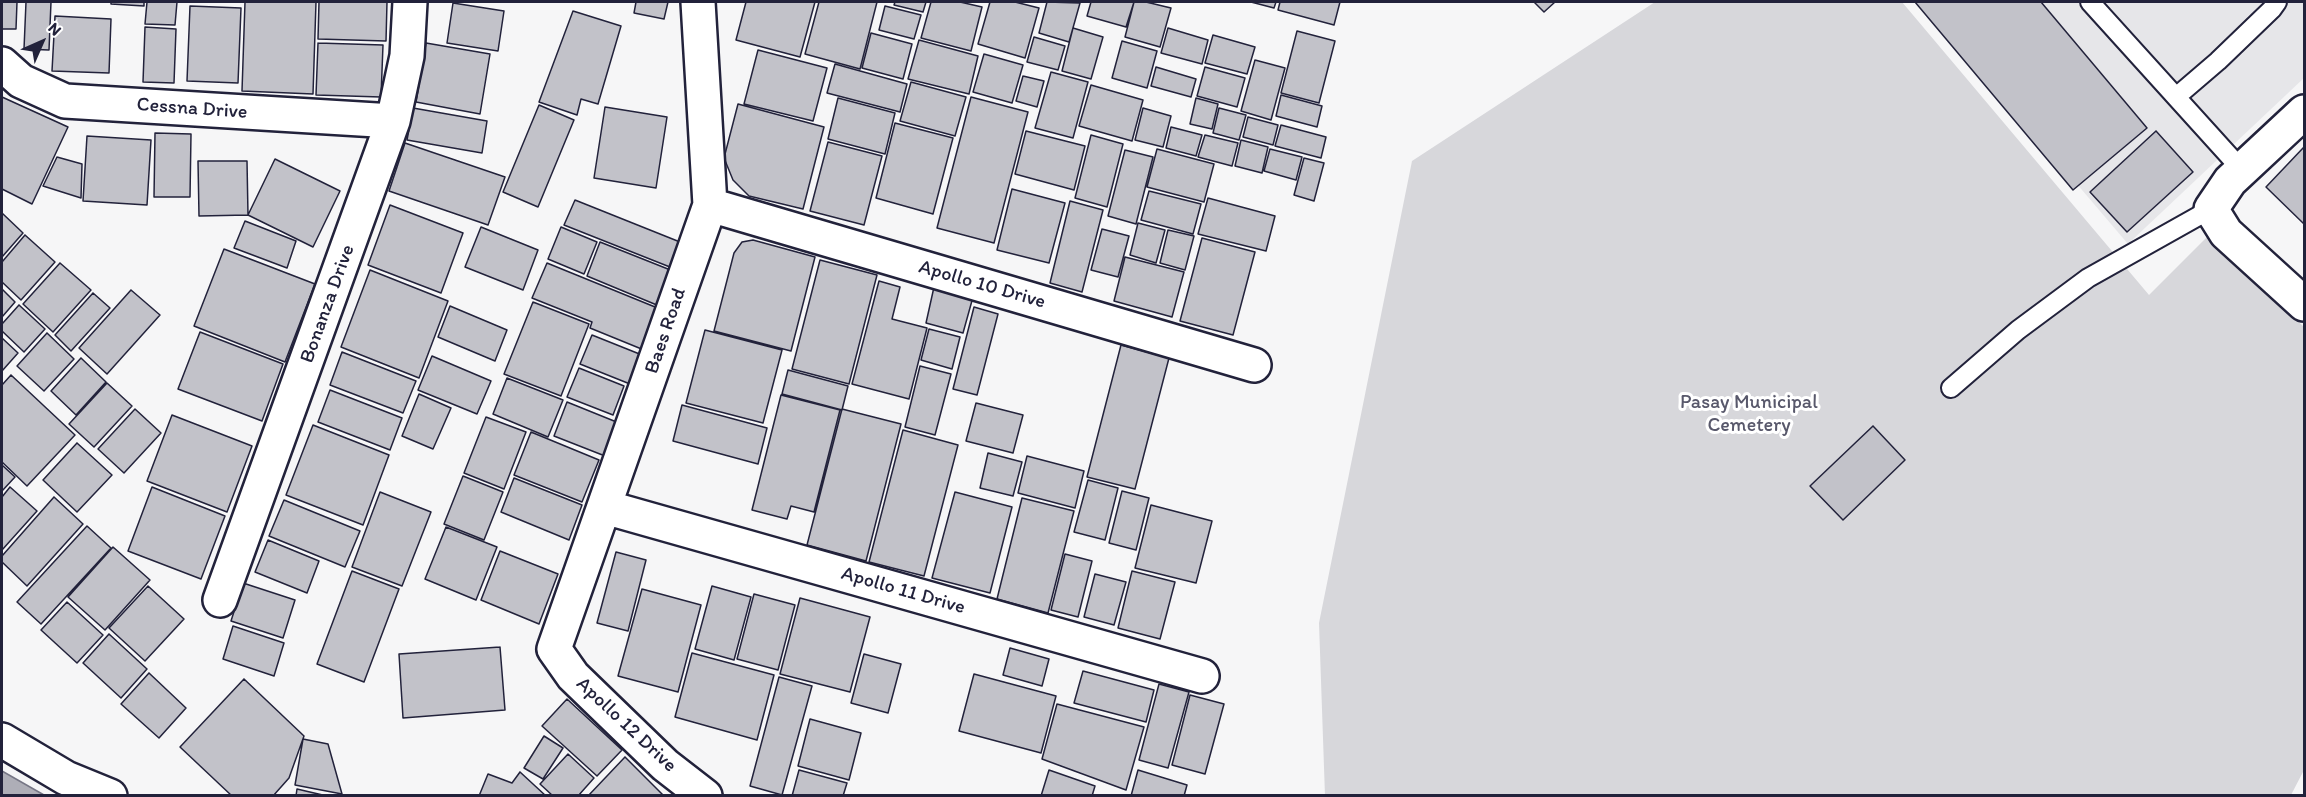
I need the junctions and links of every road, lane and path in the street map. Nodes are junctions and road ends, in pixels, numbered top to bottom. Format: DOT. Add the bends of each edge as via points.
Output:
graph roads {
  1 [pos="410,2"];
  2 [pos="698,2"];
  3 [pos="2090,2"];
  4 [pos="2277,2"];
  5 [pos="2,64"];
  6 [pos="2176,97"];
  7 [pos="2304,112"];
  8 [pos="393,121"];
  9 [pos="2242,170"];
  10 [pos="710,205"];
  11 [pos="2211,209"];
  12 [pos="2304,304"];
  13 [pos="1254,365"];
  14 [pos="1951,388"];
  15 [pos="605,507"];
  16 [pos="220,600"];
  17 [pos="554,649"];
  18 [pos="1202,675"];
  19 [pos="2,740"];
  20 [pos="110,795"];
  21 [pos="705,795"];
  1 -- 8 [label="street, Bonanza Drive" via="407,56"];
  2 -- 10 [label="street, Baes Road"];
  3 -- 6 [label="lane"];
  4 -- 6 [label="lane"];
  5 -- 8 [label="street, Cessna Drive" via="21,81 64,101"];
  6 -- 9 [label="lane"];
  7 -- 9 [label="street"];
  8 -- 16 [label="street, Bonanza Drive"];
  9 -- 11 [label="street"];
  10 -- 13 [label="street, Apollo 10 Drive"];
  10 -- 15 [label="street, Baes Road"];
  11 -- 12 [label="street" via="2226,233"];
  11 -- 14 [label="lane" via="2088,278 2018,330"];
  15 -- 17 [label="street, Baes Road"];
  15 -- 18 [label="street, Apollo 11 Drive"];
  17 -- 21 [label="street, Apollo 12 Drive" via="604,708 665,765"];
  19 -- 20 [label="street" via="66,778"];
}
